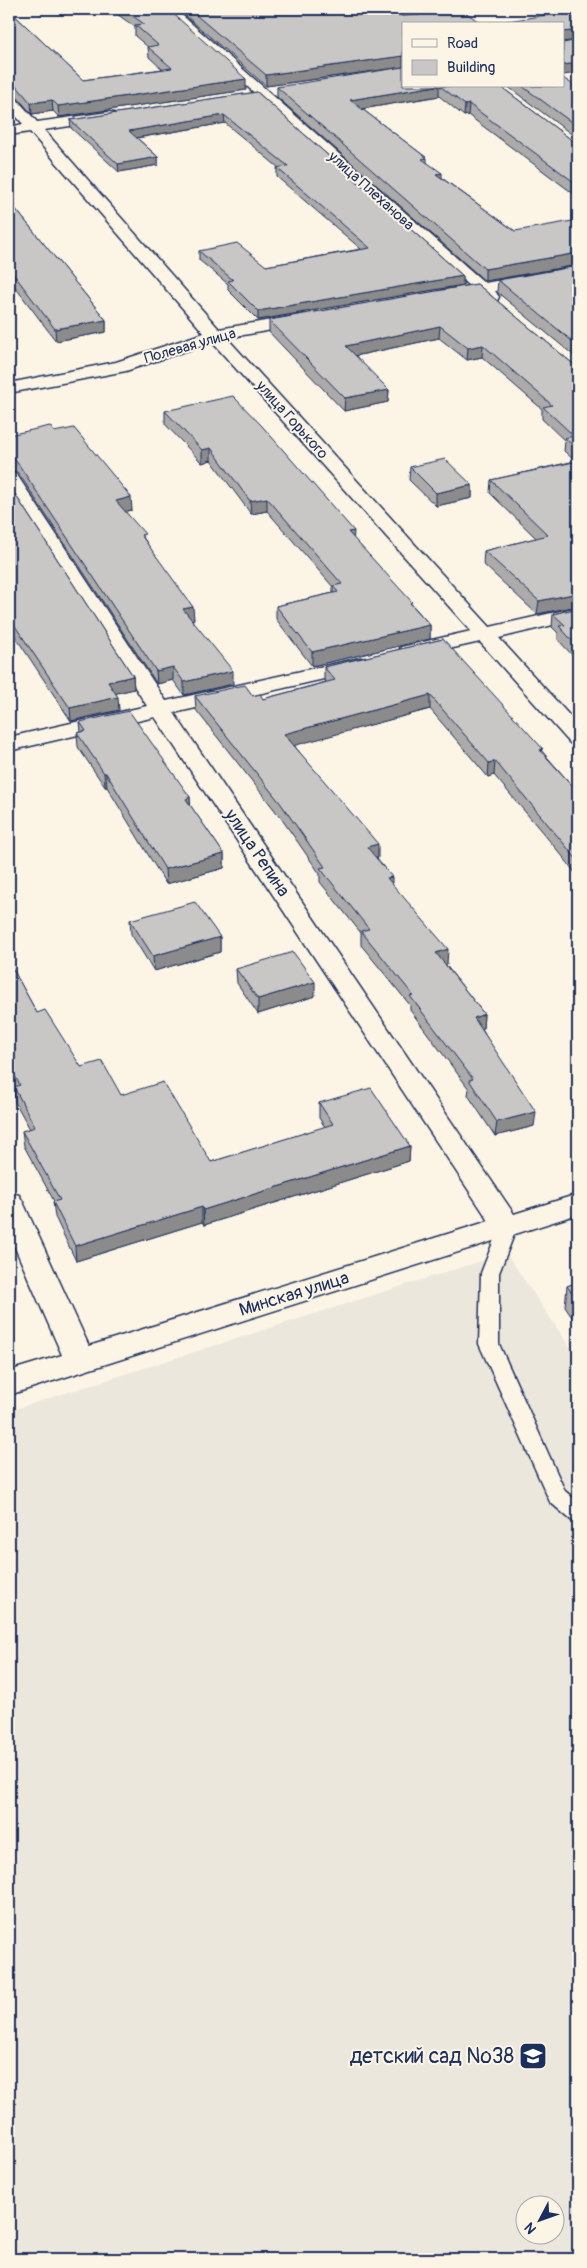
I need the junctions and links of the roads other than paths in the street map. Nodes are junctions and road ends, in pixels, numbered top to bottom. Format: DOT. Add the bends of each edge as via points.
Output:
graph roads {
  1 [pos="167,9"];
  2 [pos="279,90"];
  3 [pos="260,92"];
  4 [pos="240,96"];
  5 [pos="9,99"];
  6 [pos="122,114"];
  7 [pos="34,127"];
  8 [pos="9,131"];
  9 [pos="578,271"];
  10 [pos="481,289"];
  11 [pos="434,297"];
  12 [pos="504,308"];
  13 [pos="320,317"];
  14 [pos="215,335"];
  15 [pos="9,388"];
  16 [pos="9,478"];
  17 [pos="578,613"];
  18 [pos="485,634"];
  19 [pos="161,710"];
  20 [pos="578,738"];
  21 [pos="9,744"];
  22 [pos="9,1202"];
  23 [pos="578,1204"];
  24 [pos="508,1226"];
  25 [pos="80,1361"];
  26 [pos="9,1383"];
  27 [pos="578,1514"];
  1 -- 3 [label="street, улица Плеханова"];
  2 -- 3 [label="street"];
  3 -- 4 [label="street"];
  3 -- 10 [label="street, улица Плеханова"];
  5 -- 7 [label="street, улица Горького"];
  6 -- 7 [label="street"];
  7 -- 8 [label="street"];
  7 -- 14 [label="street, улица Горького"];
  9 -- 10 [label="street"];
  10 -- 11 [label="street"];
  10 -- 12 [label="street, улица Плеханова"];
  13 -- 14 [label="street, Полевая улица"];
  14 -- 15 [label="street, Полевая улица" via="120,367"];
  14 -- 18 [label="street, улица Горького"];
  16 -- 19 [label="street, улица Репина"];
  17 -- 18 [label="street"];
  18 -- 19 [label="street"];
  18 -- 20 [label="street, улица Горького"];
  19 -- 21 [label="street"];
  19 -- 24 [label="street, улица Репина"];
  22 -- 25 [label="street"];
  23 -- 24 [label="street, Минская улица"];
  24 -- 25 [label="street, Минская улица"];
  24 -- 27 [label="lane" via="490,1273 489,1344 557,1496"];
  25 -- 26 [label="street, Минская улица"];
}
